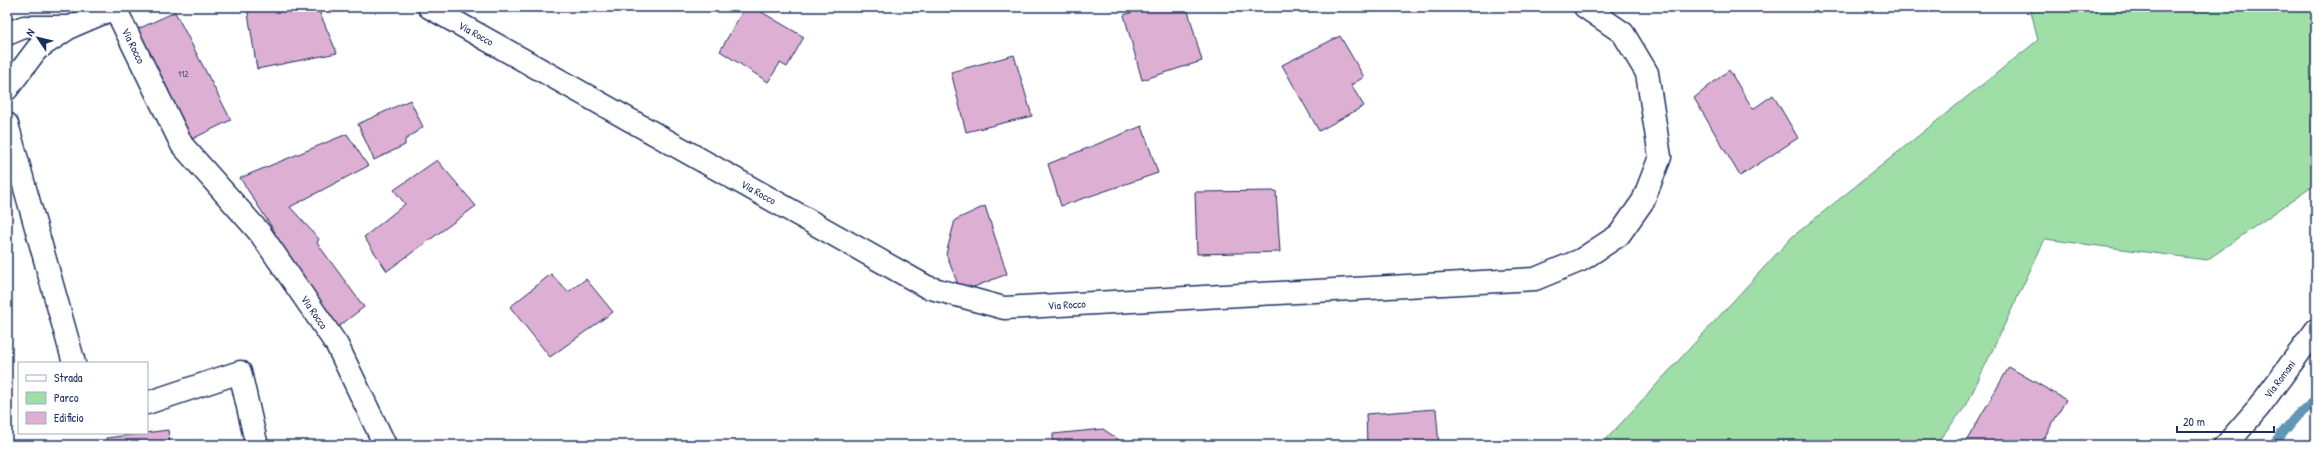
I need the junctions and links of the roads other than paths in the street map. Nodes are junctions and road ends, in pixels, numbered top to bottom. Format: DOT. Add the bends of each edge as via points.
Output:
graph roads {
  1 [pos="116,7"];
  2 [pos="428,7"];
  3 [pos="1585,7"];
  4 [pos="70,27"];
  5 [pos="7,34"];
  6 [pos="7,89"];
  7 [pos="7,124"];
  8 [pos="2316,331"];
  9 [pos="74,362"];
  10 [pos="148,403"];
  11 [pos="256,442"];
  12 [pos="385,445"];
  13 [pos="2226,445"];
  1 -- 4 [label="street, Via Rocco"];
  1 -- 12 [label="street, Via Rocco" via="182,145 260,233 336,345"];
  2 -- 3 [label="street, Via Rocco" via="927,287 1004,308 1535,279 1581,260 1619,235 1643,201 1660,157 1647,73 1623,33"];
  4 -- 5 [label="street, Via Rocco" via="24,27"];
  4 -- 6 [label="street, Via Rocco" via="37,49"];
  7 -- 9 [label="street"];
  8 -- 13 [label="street, Via Romani" via="2259,407"];
  10 -- 11 [label="street" via="240,372"];
}
